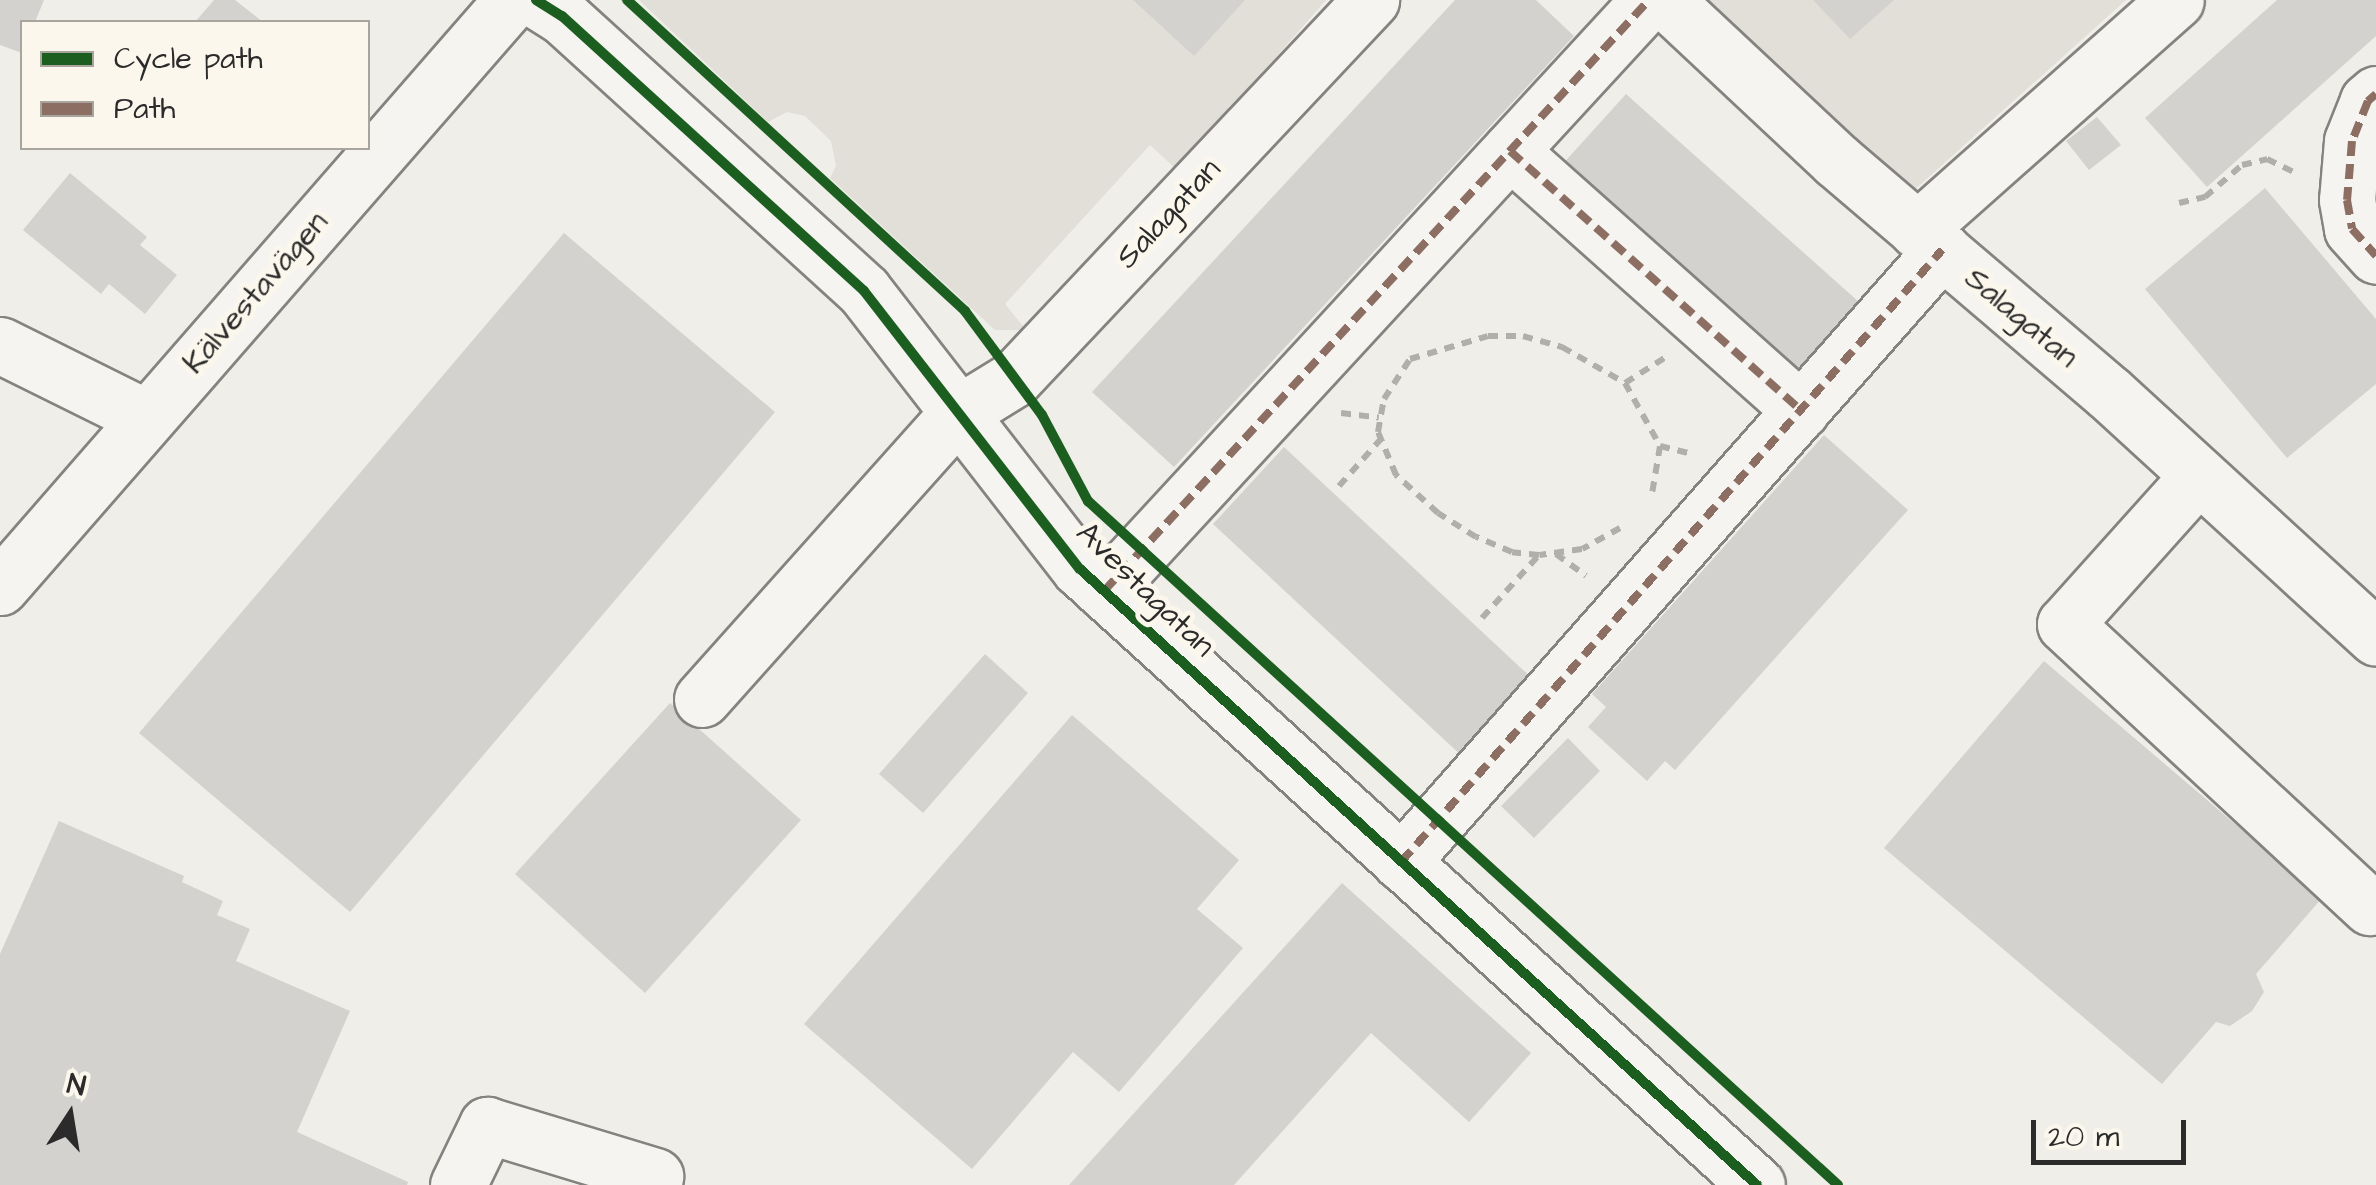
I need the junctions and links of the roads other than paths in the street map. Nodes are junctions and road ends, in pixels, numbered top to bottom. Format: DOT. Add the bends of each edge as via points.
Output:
graph roads {
  1 [pos="512,0"];
  2 [pos="536,0"];
  3 [pos="1371,0"];
  4 [pos="1649,0"];
  5 [pos="1665,0"];
  6 [pos="2176,0"];
  7 [pos="2376,94"];
  8 [pos="1510,151"];
  9 [pos="1929,240"];
  10 [pos="2376,256"];
  11 [pos="0,345"];
  12 [pos="1800,410"];
  13 [pos="957,414"];
  14 [pos="148,418"];
  15 [pos="2198,476"];
  16 [pos="0,587"];
  17 [pos="1104,591"];
  18 [pos="2376,638"];
  19 [pos="702,699"];
  20 [pos="1401,862"];
  21 [pos="2370,907"];
  22 [pos="655,1176"];
  23 [pos="458,1185"];
  24 [pos="1757,1185"];
  1 -- 14 [label="street, Kälvestavägen"];
  2 -- 13 [label="street, Avestagatan" via="562,16 864,291"];
  3 -- 13 [label="street, Salagatan" via="1014,378"];
  4 -- 8 [label="street"];
  5 -- 9 [label="street, Salagatan"];
  6 -- 9 [label="street"];
  7 -- 10 [label="street" via="2352,140 2347,200 2352,229"];
  8 -- 12 [label="street"];
  8 -- 17 [label="street"];
  9 -- 12 [label="street"];
  9 -- 15 [label="street, Salagatan"];
  11 -- 14 [label="street"];
  12 -- 20 [label="street"];
  13 -- 17 [label="street, Avestagatan"];
  13 -- 19 [label="street, Salagatan"];
  14 -- 16 [label="street, Kälvestavägen"];
  15 -- 18 [label="street, Salagatan"];
  15 -- 21 [label="street" via="2065,624"];
  17 -- 20 [label="street, Avestagatan"];
  20 -- 24 [label="street, Avestagatan"];
  22 -- 23 [label="street" via="487,1125"];
}
